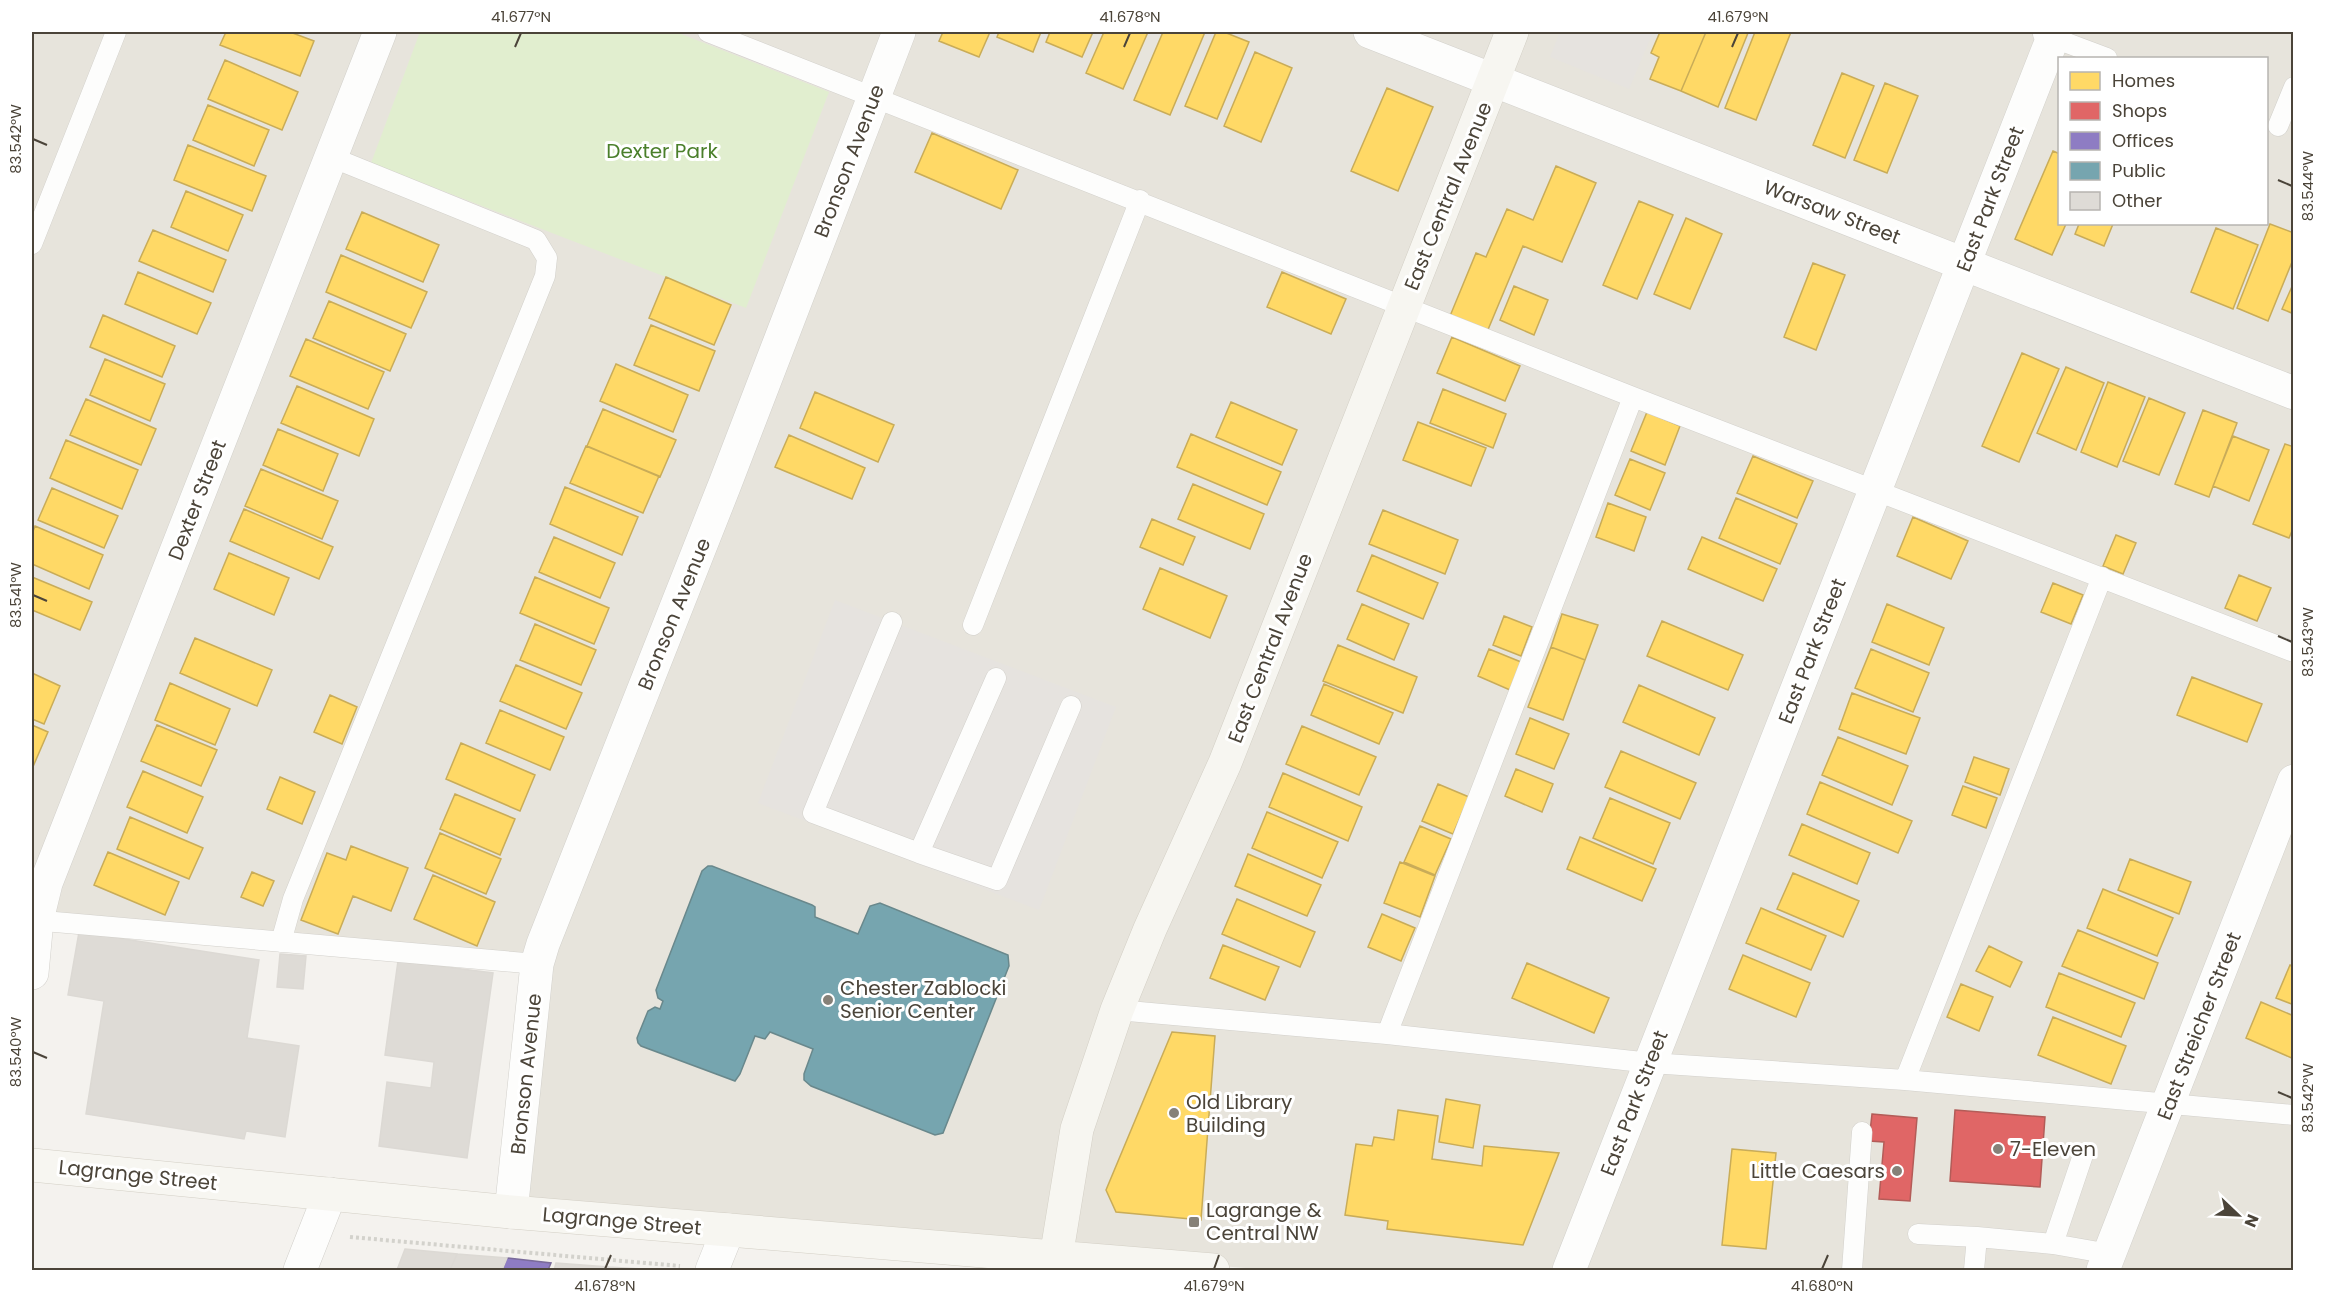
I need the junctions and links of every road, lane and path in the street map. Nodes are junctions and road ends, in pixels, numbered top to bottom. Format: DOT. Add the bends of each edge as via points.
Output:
graph roads {
  1 [pos="116,32"];
  2 [pos="380,32"];
  3 [pos="708,32"];
  4 [pos="899,32"];
  5 [pos="1370,32"];
  6 [pos="1512,32"];
  7 [pos="2049,34"];
  8 [pos="2105,57"];
  9 [pos="1494,80"];
  10 [pos="2294,87"];
  11 [pos="874,96"];
  12 [pos="2279,126"];
  13 [pos="331,158"];
  14 [pos="1140,200"];
  15 [pos="32,244"];
  16 [pos="1964,264"];
  17 [pos="1404,306"];
  18 [pos="2294,393"];
  19 [pos="1633,397"];
  20 [pos="1875,490"];
  21 [pos="2102,577"];
  22 [pos="892,622"];
  23 [pos="973,625"];
  24 [pos="2294,652"];
  25 [pos="996,678"];
  26 [pos="1071,706"];
  27 [pos="2294,781"];
  28 [pos="919,853"];
  29 [pos="34,920"];
  30 [pos="281,942"];
  31 [pos="537,964"];
  32 [pos="32,973"];
  33 [pos="1117,1010"];
  34 [pos="1387,1034"];
  35 [pos="1651,1063"];
  36 [pos="1905,1080"];
  37 [pos="2169,1104"];
  38 [pos="2294,1115"];
  39 [pos="1862,1132"];
  40 [pos="2083,1155"];
  41 [pos="32,1165"];
  42 [pos="330,1194"];
  43 [pos="511,1212"];
  44 [pos="728,1230"];
  45 [pos="1918,1234"];
  46 [pos="346,1237"];
  47 [pos="1977,1237"];
  48 [pos="2053,1244"];
  49 [pos="2106,1262"];
  50 [pos="1055,1264"];
  51 [pos="713,1269"];
  52 [pos="1177,1269"];
  53 [pos="300,1270"];
  54 [pos="1213,1270"];
  55 [pos="1569,1270"];
  56 [pos="1852,1270"];
  57 [pos="1974,1270"];
  1 -- 15 [label="lane"];
  2 -- 13 [label="street, Dexter Street"];
  3 -- 11 [label="lane"];
  4 -- 11 [label="street, Bronson Avenue"];
  5 -- 9 [label="street, Warsaw Street"];
  6 -- 9 [label="street, East Central Avenue"];
  7 -- 8 [label="lane"];
  7 -- 16 [label="street, East Park Street"];
  9 -- 16 [label="street, Warsaw Street"];
  9 -- 17 [label="street, East Central Avenue"];
  10 -- 12 [label="lane"];
  11 -- 14 [label="lane"];
  11 -- 31 [label="street, Bronson Avenue"];
  13 -- 29 [label="street, Dexter Street"];
  13 -- 30 [label="lane" via="536,240 547,258 545,276 293,899"];
  14 -- 17 [label="lane"];
  14 -- 23 [label="lane"];
  16 -- 18 [label="street, Warsaw Street"];
  16 -- 20 [label="street, East Park Street"];
  17 -- 19 [label="lane"];
  17 -- 33 [label="street, East Central Avenue" via="1225,763"];
  19 -- 20 [label="lane"];
  19 -- 34 [label="lane"];
  20 -- 21 [label="lane"];
  20 -- 35 [label="street, East Park Street"];
  21 -- 24 [label="lane"];
  21 -- 36 [label="lane"];
  22 -- 28 [label="lane" via="813,813"];
  25 -- 28 [label="lane"];
  26 -- 28 [label="lane" via="997,880"];
  27 -- 37 [label="street, East Streicher Street"];
  29 -- 30 [label="lane"];
  29 -- 32 [label="street, Dexter Street"];
  30 -- 31 [label="lane"];
  31 -- 43 [label="street, Bronson Avenue"];
  33 -- 34 [label="lane"];
  33 -- 50 [label="street, East Central Avenue" via="1077,1129"];
  34 -- 35 [label="lane"];
  35 -- 36 [label="lane"];
  35 -- 55 [label="street, East Park Street"];
  36 -- 37 [label="lane"];
  37 -- 38 [label="lane"];
  37 -- 49 [label="street, East Streicher Street"];
  39 -- 56 [label="lane"];
  40 -- 48 [label="lane"];
  41 -- 42 [label="street, Lagrange Street"];
  42 -- 43 [label="street, Lagrange Street"];
  42 -- 53 [label="street"];
  43 -- 44 [label="street, Lagrange Street"];
  44 -- 50 [label="street, Lagrange Street"];
  44 -- 51 [label="street"];
  45 -- 47 [label="lane"];
  46 -- 51 [label="path"];
  47 -- 48 [label="lane"];
  47 -- 57 [label="lane"];
  48 -- 49 [label="lane"];
  50 -- 52 [label="street, Lagrange Street"];
  52 -- 54 [label="street, Lagrange Street"];
}
